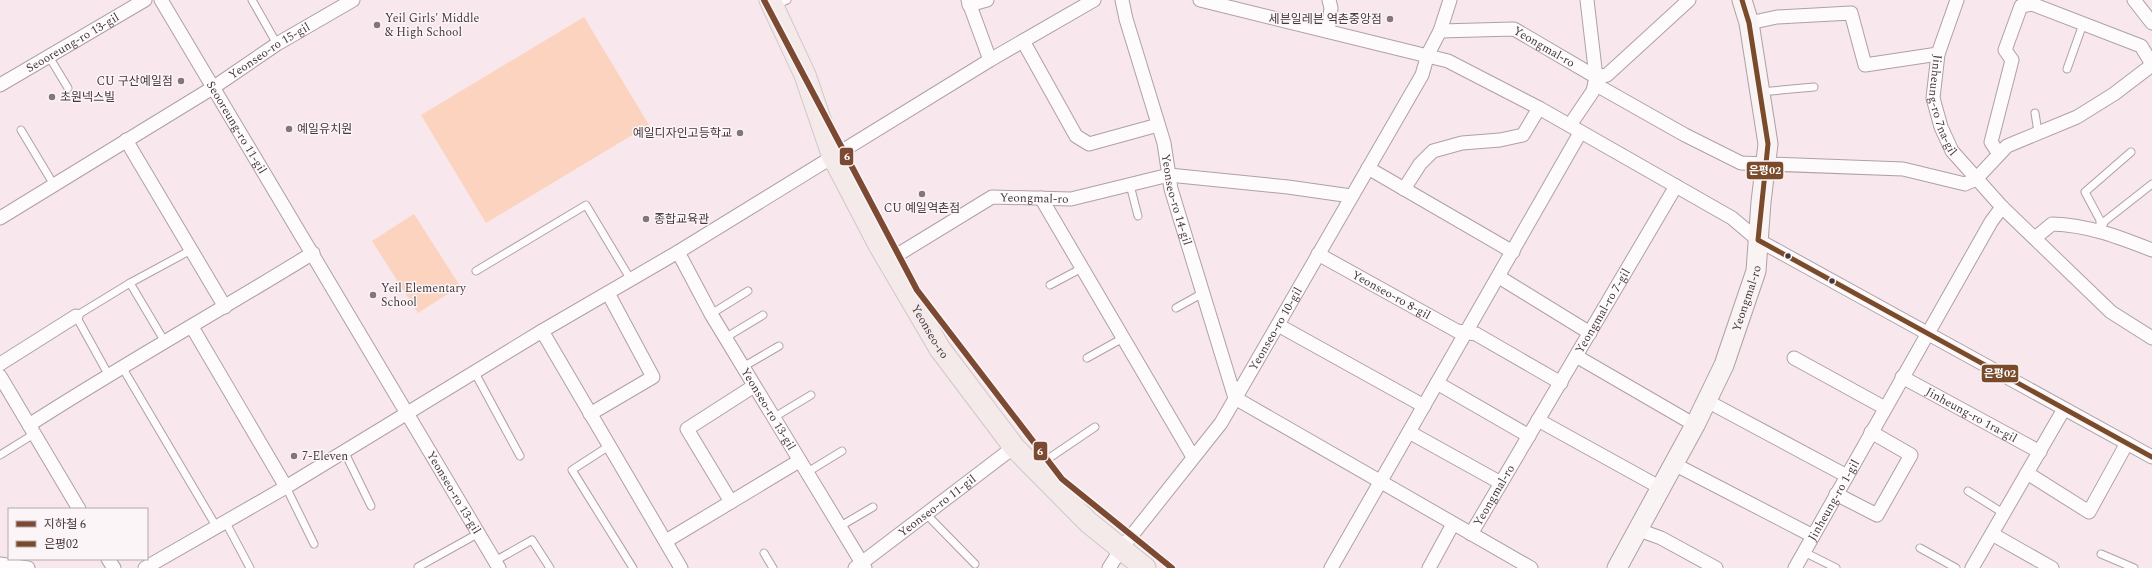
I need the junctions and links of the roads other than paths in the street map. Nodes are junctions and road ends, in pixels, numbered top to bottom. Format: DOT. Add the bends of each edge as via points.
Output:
graph roads {
  1 [pos="146,0"];
  2 [pos="161,0"];
  3 [pos="252,0"];
  4 [pos="987,0"];
  5 [pos="1094,0"];
  6 [pos="1122,0"];
  7 [pos="1329,0"];
  8 [pos="1450,0"];
  9 [pos="1587,0"];
  10 [pos="1689,0"];
  11 [pos="1742,0"];
  12 [pos="1957,0"];
  13 [pos="2134,0"];
  14 [pos="1208,1"];
  15 [pos="345,2"];
  16 [pos="776,2"];
  17 [pos="969,3"];
  18 [pos="1749,23"];
  19 [pos="2152,23"];
  20 [pos="2083,24"];
  21 [pos="1328,31"];
  22 [pos="1440,31"];
  23 [pos="1023,41"];
  24 [pos="277,44"];
  25 [pos="1428,54"];
  26 [pos="1938,54"];
  27 [pos="48,55"];
  28 [pos="990,60"];
  29 [pos="2152,64"];
  30 [pos="2066,69"];
  31 [pos="1596,77"];
  32 [pos="0,84"];
  33 [pos="214,87"];
  34 [pos="1814,87"];
  35 [pos="68,88"];
  36 [pos="1760,92"];
  37 [pos="1539,108"];
  38 [pos="2035,113"];
  39 [pos="1158,124"];
  40 [pos="1575,129"];
  41 [pos="22,130"];
  42 [pos="2038,132"];
  43 [pos="126,140"];
  44 [pos="2132,152"];
  45 [pos="1999,154"];
  46 [pos="833,157"];
  47 [pos="1766,163"];
  48 [pos="1368,168"];
  49 [pos="1170,175"];
  50 [pos="1976,179"];
  51 [pos="2152,184"];
  52 [pos="54,185"];
  53 [pos="1130,185"];
  54 [pos="1676,186"];
  55 [pos="1404,188"];
  56 [pos="1351,196"];
  57 [pos="1041,198"];
  58 [pos="2002,207"];
  59 [pos="1138,216"];
  60 [pos="0,218"];
  61 [pos="2100,230"];
  62 [pos="2035,238"];
  63 [pos="1758,240"];
  64 [pos="191,250"];
  65 [pos="2152,250"];
  66 [pos="678,252"];
  67 [pos="1513,252"];
  68 [pos="313,253"];
  69 [pos="1318,254"];
  70 [pos="889,260"];
  71 [pos="1082,268"];
  72 [pos="476,271"];
  73 [pos="1499,277"];
  74 [pos="631,280"];
  75 [pos="130,283"];
  76 [pos="1050,285"];
  77 [pos="748,291"];
  78 [pos="608,293"];
  79 [pos="1203,293"];
  80 [pos="225,307"];
  81 [pos="1176,308"];
  82 [pos="711,314"];
  83 [pos="763,315"];
  84 [pos="76,316"];
  85 [pos="1278,325"];
  86 [pos="192,327"];
  87 [pos="542,331"];
  88 [pos="1466,332"];
  89 [pos="1590,333"];
  90 [pos="1928,334"];
  91 [pos="726,338"];
  92 [pos="1123,338"];
  93 [pos="2152,338"];
  94 [pos="165,342"];
  95 [pos="779,346"];
  96 [pos="1576,356"];
  97 [pos="1087,358"];
  98 [pos="1794,358"];
  99 [pos="0,364"];
  100 [pos="122,367"];
  101 [pos="743,367"];
  102 [pos="475,373"];
  103 [pos="108,374"];
  104 [pos="0,376"];
  105 [pos="1902,377"];
  106 [pos="1437,383"];
  107 [pos="1561,383"];
  108 [pos="754,386"];
  109 [pos="811,395"];
  110 [pos="1235,398"];
  111 [pos="1707,400"];
  112 [pos="1424,406"];
  113 [pos="1885,408"];
  114 [pos="2064,409"];
  115 [pos="408,412"];
  116 [pos="590,414"];
  117 [pos="773,418"];
  118 [pos="1538,420"];
  119 [pos="1695,425"];
  120 [pos="1095,427"];
  121 [pos="32,430"];
  122 [pos="1409,432"];
  123 [pos="1871,432"];
  124 [pos="1529,436"];
  125 [pos="2127,443"];
  126 [pos="609,446"];
  127 [pos="1014,447"];
  128 [pos="344,451"];
  129 [pos="842,451"];
  130 [pos="2040,452"];
  131 [pos="0,455"];
  132 [pos="520,456"];
  133 [pos="1193,457"];
  134 [pos="2152,457"];
  135 [pos="799,461"];
  136 [pos="1674,464"];
  137 [pos="1034,468"];
  138 [pos="806,473"];
  139 [pos="2027,473"];
  140 [pos="1847,476"];
  141 [pos="1380,482"];
  142 [pos="1501,483"];
  143 [pos="286,486"];
  144 [pos="1661,488"];
  145 [pos="1968,491"];
  146 [pos="1836,494"];
  147 [pos="731,502"];
  148 [pos="371,506"];
  149 [pos="873,506"];
  150 [pos="77,508"];
  151 [pos="2004,513"];
  152 [pos="926,514"];
  153 [pos="220,524"];
  154 [pos="1453,524"];
  155 [pos="839,527"];
  156 [pos="1639,530"];
  157 [pos="478,533"];
  158 [pos="1471,534"];
  159 [pos="1992,534"];
  160 [pos="1813,536"];
  161 [pos="666,542"];
  162 [pos="314,544"];
  163 [pos="1121,548"];
  164 [pos="1920,548"];
  165 [pos="1804,552"];
  166 [pos="764,553"];
  167 [pos="2101,554"];
  168 [pos="0,564"];
  169 [pos="975,564"];
  170 [pos="497,565"];
  171 [pos="418,567"];
  172 [pos="860,567"];
  173 [pos="28,568"];
  174 [pos="145,568"];
  175 [pos="250,568"];
  176 [pos="550,568"];
  177 [pos="633,568"];
  178 [pos="680,568"];
  179 [pos="773,568"];
  180 [pos="1109,568"];
  181 [pos="1145,568"];
  182 [pos="1331,568"];
  183 [pos="1429,568"];
  184 [pos="1531,568"];
  185 [pos="1617,568"];
  186 [pos="1716,568"];
  187 [pos="1795,568"];
  188 [pos="1836,568"];
  189 [pos="1956,568"];
  190 [pos="1972,568"];
  191 [pos="2052,568"];
  192 [pos="2134,568"];
  1 -- 27 [label="street, Seooreung-ro 13-gil"];
  2 -- 33 [label="street, Seooreung-ro 11-gil"];
  3 -- 24 [label="lane"];
  4 -- 17 [label="street"];
  5 -- 23 [label="street"];
  6 -- 39 [label="street, Yeonseo-ro 14-gil"];
  7 -- 21 [label="street" via="1331,8"];
  8 -- 22 [label="street, Yeonseo-ro 10-gil"];
  9 -- 31 [label="street, Yeongmal-ro"];
  10 -- 31 [label="street" via="1607,75"];
  11 -- 18 [label="street, Yeongmal-ro"];
  12 -- 26 [label="street, Jinheung-ro 7na-gil"];
  13 -- 19 [label="street"];
  14 -- 21 [label="street"];
  15 -- 24 [label="street, Yeonseo-ro 15-gil"];
  16 -- 46 [label="main road, Yeonseo-ro" via="806,75"];
  17 -- 28 [label="street"];
  18 -- 26 [label="street" via="1777,17 1851,13 1865,65"];
  18 -- 36 [label="street, Yeongmal-ro"];
  20 -- 29 [label="street" via="2141,46"];
  20 -- 30 [label="lane"];
  20 -- 45 [label="street" via="2032,4 2021,6 2005,50 2012,60 1991,142"];
  21 -- 25 [label="street"];
  22 -- 25 [label="street, Yeonseo-ro 10-gil"];
  22 -- 31 [label="street, Yeongmal-ro" via="1514,29"];
  23 -- 28 [label="street"];
  23 -- 39 [label="street" via="1076,136 1089,144"];
  24 -- 33 [label="street, Yeonseo-ro 15-gil"];
  25 -- 37 [label="street" via="1448,61"];
  25 -- 48 [label="street, Yeonseo-ro 10-gil" via="1422,75"];
  26 -- 50 [label="street, Jinheung-ro 7na-gil" via="1933,98 1941,127 1952,151"];
  27 -- 32 [label="street, Seooreung-ro 13-gil"];
  27 -- 35 [label="lane"];
  28 -- 46 [label="street"];
  29 -- 42 [label="street" via="2114,94 2077,117"];
  31 -- 40 [label="street, Yeongmal-ro" via="1593,91"];
  31 -- 47 [label="street, Yeongmal-ro" via="1600,87 1685,135 1741,163"];
  33 -- 43 [label="street, Yeonseo-ro 15-gil"];
  33 -- 68 [label="street, Seooreung-ro 11-gil"];
  34 -- 36 [label="lane"];
  36 -- 47 [label="street, Yeongmal-ro" via="1768,144"];
  37 -- 40 [label="street"];
  37 -- 55 [label="street" via="1523,135 1462,143 1433,151 1420,164"];
  38 -- 42 [label="lane"];
  39 -- 49 [label="street, Yeonseo-ro 14-gil"];
  40 -- 54 [label="street"];
  40 -- 67 [label="street"];
  41 -- 52 [label="lane"];
  42 -- 45 [label="street" via="2006,146"];
  43 -- 52 [label="street, Yeonseo-ro 15-gil"];
  43 -- 64 [label="street"];
  44 -- 61 [label="lane" via="2085,192 2100,220"];
  45 -- 50 [label="street"];
  46 -- 66 [label="street"];
  46 -- 70 [label="main road, Yeonseo-ro"];
  47 -- 50 [label="street, Yeongmal-ro" via="1902,169 1965,184"];
  47 -- 63 [label="street, Yeongmal-ro"];
  48 -- 55 [label="street"];
  48 -- 56 [label="street, Yeonseo-ro 10-gil"];
  49 -- 53 [label="street, Yeongmal-ro"];
  49 -- 56 [label="street"];
  49 -- 79 [label="street, Yeonseo-ro 14-gil"];
  50 -- 58 [label="street, Jinheung-ro 7na-gil"];
  51 -- 61 [label="lane" via="2105,221"];
  52 -- 60 [label="street, Yeonseo-ro 15-gil"];
  53 -- 57 [label="street, Yeongmal-ro" via="1071,199"];
  53 -- 59 [label="lane"];
  54 -- 63 [label="street" via="1732,218"];
  54 -- 89 [label="street, Yeongmal-ro 7-gil"];
  55 -- 67 [label="street"];
  56 -- 69 [label="street, Yeonseo-ro 10-gil"];
  57 -- 70 [label="street, Yeongmal-ro" via="992,198"];
  57 -- 71 [label="street"];
  58 -- 62 [label="street, Jinheung-ro 7na-gil"];
  58 -- 90 [label="street, Jinheung-ro 1-gil" via="1990,222"];
  61 -- 62 [label="street" via="2052,224"];
  61 -- 65 [label="street"];
  62 -- 93 [label="street, Jinheung-ro 7na-gil" via="2111,312"];
  63 -- 90 [label="street"];
  63 -- 111 [label="street, Yeongmal-ro" via="1756,271 1724,365"];
  64 -- 75 [label="lane"];
  64 -- 80 [label="street"];
  66 -- 74 [label="street"];
  66 -- 82 [label="street, Yeonseo-ro 13-gil"];
  67 -- 73 [label="street"];
  68 -- 80 [label="street"];
  68 -- 115 [label="street, Seooreung-ro 11-gil"];
  69 -- 85 [label="street, Yeonseo-ro 10-gil"];
  69 -- 88 [label="street, Yeonseo-ro 8-gil" via="1457,331"];
  70 -- 127 [label="main road, Yeonseo-ro" via="940,349"];
  71 -- 76 [label="lane"];
  71 -- 92 [label="street"];
  72 -- 74 [label="lane" via="586,205"];
  73 -- 88 [label="street"];
  73 -- 89 [label="street"];
  74 -- 78 [label="street"];
  75 -- 84 [label="lane"];
  75 -- 94 [label="lane"];
  77 -- 82 [label="lane"];
  78 -- 87 [label="street"];
  78 -- 116 [label="street" via="652,377"];
  79 -- 81 [label="lane"];
  79 -- 110 [label="street, Yeonseo-ro 14-gil"];
  80 -- 86 [label="street"];
  82 -- 91 [label="street, Yeonseo-ro 13-gil"];
  83 -- 91 [label="lane"];
  84 -- 99 [label="street"];
  84 -- 103 [label="lane"];
  85 -- 110 [label="street, Yeonseo-ro 10-gil"];
  85 -- 112 [label="street"];
  86 -- 94 [label="street"];
  86 -- 143 [label="street"];
  87 -- 102 [label="street"];
  87 -- 116 [label="street"];
  88 -- 106 [label="street"];
  88 -- 107 [label="street, Yeonseo-ro 8-gil" via="1476,334"];
  89 -- 96 [label="street, Yeongmal-ro 7-gil"];
  90 -- 105 [label="street, Jinheung-ro 1-gil"];
  90 -- 114 [label="street"];
  91 -- 101 [label="street, Yeonseo-ro 13-gil"];
  92 -- 97 [label="lane"];
  92 -- 133 [label="street"];
  94 -- 100 [label="street"];
  95 -- 101 [label="lane"];
  96 -- 107 [label="street, Yeongmal-ro 7-gil"];
  96 -- 119 [label="street"];
  98 -- 113 [label="street"];
  100 -- 103 [label="street"];
  100 -- 153 [label="lane" via="177,463"];
  101 -- 108 [label="street, Yeonseo-ro 13-gil"];
  102 -- 115 [label="street"];
  102 -- 132 [label="lane"];
  103 -- 121 [label="street"];
  104 -- 121 [label="street"];
  105 -- 113 [label="street, Jinheung-ro 1-gil"];
  105 -- 130 [label="street, Jinheung-ro 1ra-gil"];
  106 -- 112 [label="street"];
  106 -- 124 [label="street"];
  107 -- 118 [label="street, Yeongmal-ro 7-gil"];
  108 -- 117 [label="street, Yeonseo-ro 13-gil"];
  108 -- 147 [label="street" via="688,429"];
  109 -- 117 [label="lane"];
  110 -- 133 [label="street, Yeonseo-ro 10-gil" via="1221,423"];
  110 -- 141 [label="street"];
  111 -- 119 [label="street, Yeongmal-ro"];
  111 -- 140 [label="street"];
  112 -- 122 [label="street"];
  113 -- 123 [label="street, Jinheung-ro 1-gil"];
  114 -- 125 [label="street"];
  114 -- 130 [label="street"];
  115 -- 128 [label="street"];
  115 -- 157 [label="street, Yeonseo-ro 13-gil"];
  116 -- 126 [label="street"];
  117 -- 135 [label="street, Yeonseo-ro 13-gil"];
  118 -- 124 [label="street, Yeongmal-ro 7-gil"];
  118 -- 144 [label="street"];
  119 -- 136 [label="street, Yeongmal-ro"];
  120 -- 137 [label="lane"];
  121 -- 131 [label="lane"];
  121 -- 150 [label="street"];
  122 -- 141 [label="street"];
  122 -- 142 [label="street"];
  123 -- 140 [label="street, Jinheung-ro 1-gil"];
  123 -- 146 [label="street" via="1911,455 1877,515"];
  124 -- 142 [label="street, Yeongmal-ro"];
  125 -- 134 [label="street"];
  125 -- 139 [label="street" via="2089,512"];
  126 -- 161 [label="street"];
  126 -- 177 [label="lane" via="572,470"];
  127 -- 137 [label="main road, Yeonseo-ro"];
  127 -- 152 [label="street, Yeonseo-ro 11-gil"];
  128 -- 143 [label="street"];
  128 -- 148 [label="lane"];
  129 -- 138 [label="lane"];
  130 -- 139 [label="street"];
  133 -- 163 [label="street, Yeonseo-ro 10-gil"];
  135 -- 138 [label="street, Yeonseo-ro 13-gil"];
  135 -- 147 [label="street"];
  136 -- 144 [label="street, Yeongmal-ro"];
  136 -- 160 [label="street"];
  137 -- 163 [label="main road, Yeonseo-ro" via="1088,522"];
  138 -- 155 [label="street, Yeonseo-ro 13-gil"];
  139 -- 151 [label="street"];
  140 -- 146 [label="street, Jinheung-ro 1-gil"];
  141 -- 154 [label="street, Yeongmal-ro"];
  141 -- 182 [label="street"];
  142 -- 158 [label="street, Yeongmal-ro"];
  143 -- 153 [label="street"];
  143 -- 162 [label="lane"];
  144 -- 156 [label="street, Yeongmal-ro"];
  145 -- 151 [label="lane"];
  146 -- 160 [label="street, Jinheung-ro 1-gil"];
  147 -- 161 [label="street"];
  149 -- 155 [label="lane"];
  151 -- 159 [label="street"];
  152 -- 169 [label="lane"];
  152 -- 172 [label="street, Yeonseo-ro 11-gil"];
  153 -- 174 [label="street"];
  153 -- 175 [label="lane"];
  154 -- 158 [label="street, Yeongmal-ro"];
  154 -- 183 [label="street"];
  155 -- 172 [label="street, Yeonseo-ro 13-gil"];
  156 -- 185 [label="street, Yeongmal-ro"];
  156 -- 186 [label="street" via="1661,538"];
  157 -- 170 [label="street"];
  157 -- 171 [label="lane, Yeonseo-ro 13-gil"];
  158 -- 184 [label="street, Yeongmal-ro"];
  159 -- 190 [label="street"];
  159 -- 191 [label="street"];
  160 -- 165 [label="street, Jinheung-ro 1-gil"];
  161 -- 178 [label="street"];
  163 -- 180 [label="street, Yeonseo-ro 10-gil"];
  163 -- 181 [label="main road, Yeonseo-ro"];
  164 -- 189 [label="lane"];
  165 -- 187 [label="street, Jinheung-ro 1-gil"];
  165 -- 188 [label="lane"];
  166 -- 179 [label="lane"];
  167 -- 192 [label="lane"];
  168 -- 173 [label="street"];
  170 -- 176 [label="lane" via="532,540"];
}
